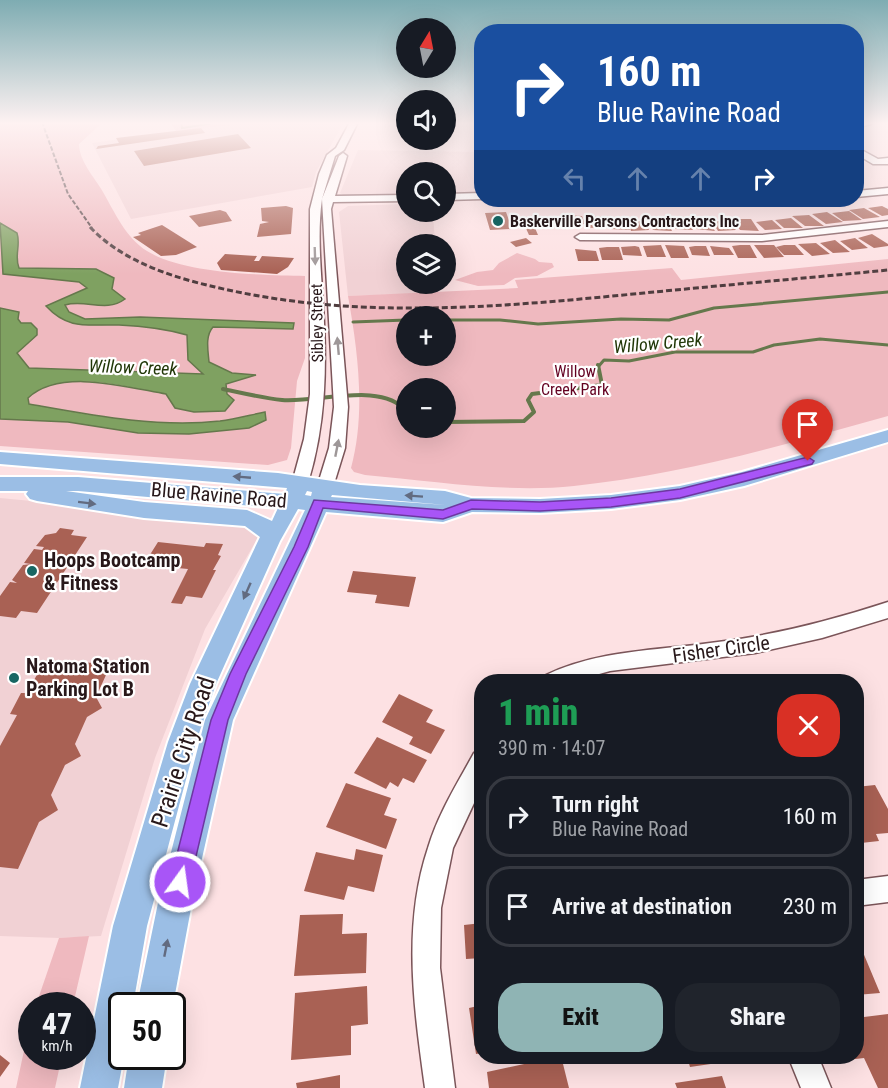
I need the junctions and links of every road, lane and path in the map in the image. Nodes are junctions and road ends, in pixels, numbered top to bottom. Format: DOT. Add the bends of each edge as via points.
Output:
graph roads {
  1 [pos="323,173"];
  2 [pos="337,173"];
  3 [pos="888,191"];
  4 [pos="864,193"];
  5 [pos="474,196"];
  6 [pos="456,197"];
  7 [pos="396,198"];
  8 [pos="327,199"];
  9 [pos="888,224"];
  10 [pos="580,237"];
  11 [pos="888,436"];
  12 [pos="0,458"];
  13 [pos="82,464"];
  14 [pos="3,480"];
  15 [pos="296,492"];
  16 [pos="322,495"];
  17 [pos="271,537"];
  18 [pos="888,610"];
  19 [pos="570,674"];
  20 [pos="474,777"];
  21 [pos="888,889"];
  22 [pos="864,892"];
  23 [pos="158,992"];
  24 [pos="806,1064"];
  25 [pos="146,1070"];
  26 [pos="99,1088"];
  27 [pos="143,1088"];
  28 [pos="440,1088"];
  29 [pos="816,1088"];
  1 -- 15 [label="street, Sibley Street, one-way" via="314,207 316,408 312,443"];
  2 -- 8 [label="street, Sibley Street"];
  3 -- 4 [label="street"];
  5 -- 6 [label="street"];
  7 -- 8 [label="street"];
  16 -- 8 [label="street, Sibley Street, one-way" via="337,448 341,407"];
  9 -- 10 [label="street" via="762,238"];
  11 -- 16 [label="main road, Blue Ravine Road" via="754,476 680,493 580,505 471,505 443,514"];
  12 -- 13 [label="main road, Blue Ravine Road"];
  13 -- 14 [label="main road"];
  15 -- 13 [label="main road, Blue Ravine Road, one-way"];
  14 -- 15 [label="main road, Blue Ravine Road"];
  14 -- 17 [label="main road, one-way" via="49,498 247,518 258,521"];
  15 -- 16 [label="main road, Blue Ravine Road"];
  15 -- 17 [label="main road, Prairie City Road"];
  23 -- 16 [label="main road, Prairie City Road, one-way" via="219,720"];
  17 -- 26 [label="main road, Prairie City Road, one-way" via="203,684 182,742 130,926"];
  18 -- 19 [label="street, Fisher Circle" via="780,640 613,662"];
  20 -- 28 [label="street" via="440,847 428,892 424,960"];
  21 -- 22 [label="street"];
  24 -- 29 [label="street"];
  25 -- 27 [label="main road"];
}
